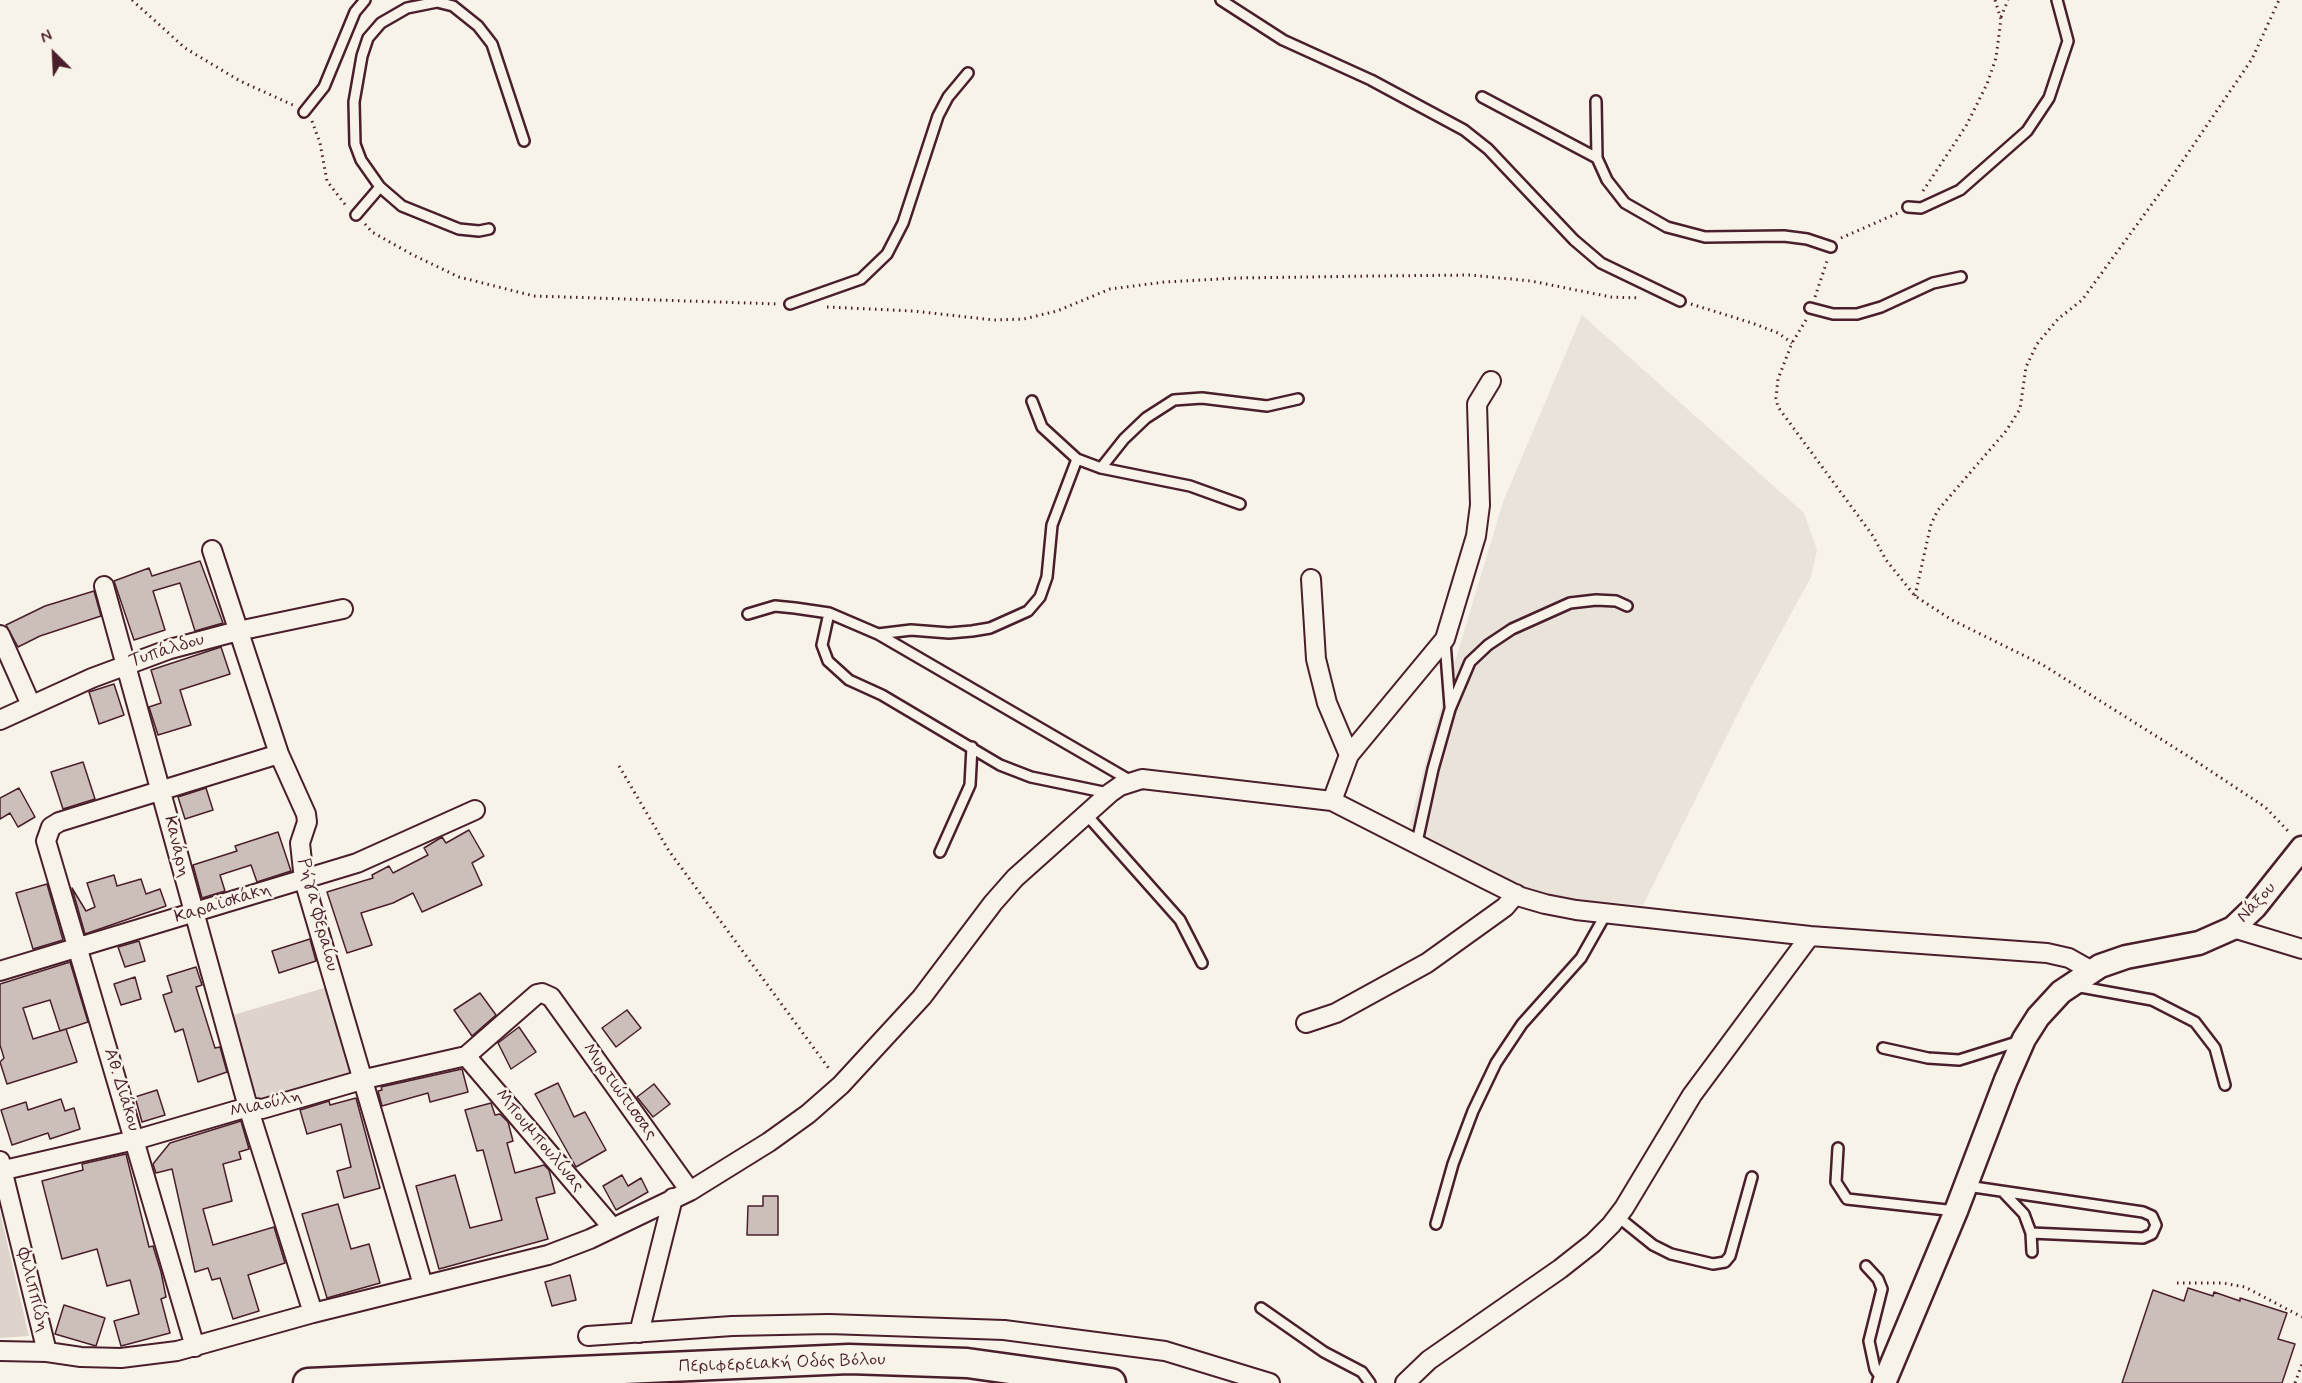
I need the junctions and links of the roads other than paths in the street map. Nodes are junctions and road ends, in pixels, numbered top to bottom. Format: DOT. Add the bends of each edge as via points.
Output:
graph roads {
  1 [pos="365,0"];
  2 [pos="1221,0"];
  3 [pos="2057,0"];
  4 [pos="968,73"];
  5 [pos="1482,97"];
  6 [pos="1596,101"];
  7 [pos="304,112"];
  8 [pos="524,141"];
  9 [pos="1597,158"];
  10 [pos="380,187"];
  11 [pos="1908,207"];
  12 [pos="356,215"];
  13 [pos="489,229"];
  14 [pos="1831,247"];
  15 [pos="1961,277"];
  16 [pos="1680,301"];
  17 [pos="790,304"];
  18 [pos="1810,308"];
  19 [pos="1491,381"];
  20 [pos="1298,399"];
  21 [pos="1032,400"];
  22 [pos="1077,459"];
  23 [pos="1101,468"];
  24 [pos="1240,504"];
  25 [pos="212,550"];
  26 [pos="1311,579"];
  27 [pos="104,586"];
  28 [pos="1627,606"];
  29 [pos="343,609"];
  30 [pos="829,613"];
  31 [pos="748,614"];
  32 [pos="238,631"];
  33 [pos="878,634"];
  34 [pos="0,635"];
  35 [pos="1445,639"];
  36 [pos="125,664"];
  37 [pos="31,705"];
  38 [pos="1450,709"];
  39 [pos="0,720"];
  40 [pos="972,747"];
  41 [pos="279,754"];
  42 [pos="1349,755"];
  43 [pos="1131,781"];
  44 [pos="161,789"];
  45 [pos="1110,793"];
  46 [pos="1332,801"];
  47 [pos="475,810"];
  48 [pos="1085,813"];
  49 [pos="1418,842"];
  50 [pos="2299,844"];
  51 [pos="940,852"];
  52 [pos="304,880"];
  53 [pos="1516,894"];
  54 [pos="1607,912"];
  55 [pos="193,913"];
  56 [pos="2233,928"];
  57 [pos="1810,936"];
  58 [pos="78,949"];
  59 [pos="2302,949"];
  60 [pos="1202,963"];
  61 [pos="0,971"];
  62 [pos="2092,971"];
  63 [pos="2070,986"];
  64 [pos="547,994"];
  65 [pos="1306,1023"];
  66 [pos="2024,1039"];
  67 [pos="1883,1048"];
  68 [pos="465,1056"];
  69 [pos="365,1079"];
  70 [pos="2225,1085"];
  71 [pos="248,1107"];
  72 [pos="135,1140"];
  73 [pos="1838,1148"];
  74 [pos="1,1167"];
  75 [pos="1752,1177"];
  76 [pos="1966,1186"];
  77 [pos="2002,1191"];
  78 [pos="681,1195"];
  79 [pos="1956,1211"];
  80 [pos="1617,1216"];
  81 [pos="1436,1224"];
  82 [pos="612,1227"];
  83 [pos="2031,1233"];
  84 [pos="2032,1252"];
  85 [pos="1866,1266"];
  86 [pos="423,1285"];
  87 [pos="1261,1308"];
  88 [pos="313,1313"];
  89 [pos="639,1333"];
  90 [pos="588,1336"];
  91 [pos="195,1347"];
  92 [pos="0,1351"];
  93 [pos="46,1352"];
  94 [pos="308,1383"];
  95 [pos="1111,1383"];
  96 [pos="1270,1383"];
  97 [pos="1371,1383"];
  98 [pos="1406,1383"];
  99 [pos="1884,1383"];
  1 -- 7 [label="lane" via="355,12 324,87"];
  2 -- 16 [label="lane" via="1283,40 1371,80 1464,130 1602,263"];
  3 -- 11 [label="lane" via="2067,41 2049,98 2027,131 1960,190 1921,208"];
  4 -- 17 [label="lane" via="938,116 903,223 887,254 861,279"];
  5 -- 9 [label="lane"];
  6 -- 9 [label="lane"];
  8 -- 10 [label="lane" via="492,44 478,26 447,4 407,8 381,22 368,38 354,102 355,144"];
  9 -- 14 [label="lane" via="1606,180 1625,203 1667,227 1706,237 1784,236"];
  10 -- 12 [label="lane"];
  10 -- 13 [label="lane" via="402,206 433,221 459,229"];
  15 -- 18 [label="lane" via="1933,283 1857,314 1833,314"];
  19 -- 35 [label="street" via="1478,404 1480,505 1476,536"];
  20 -- 23 [label="lane" via="1267,406 1202,398 1173,400 1146,418"];
  21 -- 22 [label="lane" via="1042,427"];
  22 -- 23 [label="lane"];
  22 -- 33 [label="lane" via="1052,525 1047,577 1040,597 1028,611 990,628 972,631"];
  23 -- 24 [label="lane" via="1190,486"];
  25 -- 32 [label="street, Ρήγα Φεραίου"];
  26 -- 42 [label="street" via="1316,659 1327,703"];
  27 -- 36 [label="street, Κανάρη"];
  28 -- 38 [label="lane" via="1616,601 1570,603 1512,630 1470,662"];
  29 -- 32 [label="street, Τυπάλδου"];
  30 -- 31 [label="lane" via="775,606"];
  30 -- 33 [label="lane"];
  30 -- 40 [label="lane" via="822,645 828,661 849,680"];
  32 -- 36 [label="street, Τυπάλδου"];
  32 -- 41 [label="street, Ρήγα Φεραίου"];
  33 -- 43 [label="lane"];
  34 -- 37 [label="street"];
  35 -- 38 [label="lane"];
  35 -- 42 [label="street"];
  36 -- 37 [label="street, Τυπάλδου"];
  36 -- 44 [label="street, Κανάρη"];
  37 -- 39 [label="street, Τυπάλδου"];
  38 -- 49 [label="lane"];
  40 -- 45 [label="lane" via="1000,765 1031,777"];
  40 -- 51 [label="lane" via="970,785"];
  41 -- 44 [label="street"];
  41 -- 52 [label="street, Ρήγα Φεραίου" via="307,817 300,843"];
  42 -- 46 [label="street"];
  43 -- 45 [label="street"];
  43 -- 46 [label="street" via="1158,780"];
  44 -- 55 [label="street, Κανάρη"];
  44 -- 58 [label="street, Αθ. Διάκου" via="58,822 47,834"];
  45 -- 48 [label="street"];
  46 -- 49 [label="street"];
  47 -- 52 [label="street, Καραϊσκάκη" via="377,856"];
  48 -- 60 [label="lane" via="1180,920"];
  48 -- 78 [label="street" via="993,903 922,997 841,1085 777,1136"];
  49 -- 53 [label="street"];
  50 -- 56 [label="street, Νάξου" via="2255,908"];
  52 -- 55 [label="street, Καραϊσκάκη"];
  52 -- 69 [label="street, Ρήγα Φεραίου"];
  53 -- 54 [label="street" via="1545,904"];
  53 -- 65 [label="street" via="1505,907 1427,963 1336,1013"];
  54 -- 57 [label="street"];
  54 -- 81 [label="lane" via="1581,958 1522,1024 1496,1063 1453,1164"];
  55 -- 58 [label="street, Καραϊσκάκη"];
  55 -- 71 [label="street, Κανάρη"];
  56 -- 59 [label="street"];
  56 -- 62 [label="street, Νάξου" via="2199,943 2126,957"];
  57 -- 62 [label="street" via="2047,953 2069,958"];
  57 -- 80 [label="street" via="1692,1095"];
  58 -- 61 [label="street, Καραϊσκάκη"];
  58 -- 72 [label="street, Αθ. Διάκου"];
  62 -- 63 [label="street, Νάξου"];
  63 -- 66 [label="street, Νάξου" via="2044,1009"];
  63 -- 70 [label="lane" via="2152,1000 2195,1022 2215,1048"];
  64 -- 68 [label="street, Μιαούλη" via="537,994"];
  64 -- 78 [label="street, Μυρτιώτισσας"];
  66 -- 67 [label="lane" via="1959,1060"];
  66 -- 76 [label="street, Νάξου"];
  68 -- 69 [label="street, Μιαούλη"];
  68 -- 82 [label="street, Μπουμπουλίνας"];
  69 -- 71 [label="street, Μιαούλη" via="262,1109"];
  69 -- 86 [label="street, Ρήγα Φεραίου"];
  71 -- 72 [label="street, Μιαούλη"];
  71 -- 88 [label="street, Κανάρη"];
  72 -- 74 [label="street, Μιαούλη"];
  72 -- 91 [label="street, Αθ. Διάκου"];
  73 -- 79 [label="lane" via="1836,1182 1847,1200"];
  74 -- 93 [label="street, Φιλιππίδη"];
  75 -- 80 [label="lane" via="1725,1262 1713,1264 1671,1254"];
  76 -- 77 [label="lane"];
  76 -- 79 [label="street, Νάξου"];
  77 -- 83 [label="lane" via="2024,1214"];
  77 -- 83 [label="lane" via="2143,1212 2152,1216 2156,1225 2152,1234 2143,1238"];
  78 -- 82 [label="street"];
  78 -- 89 [label="street"];
  79 -- 99 [label="street, Νάξου"];
  80 -- 98 [label="street" via="1593,1243 1429,1360"];
  82 -- 86 [label="street" via="556,1252"];
  83 -- 84 [label="lane"];
  85 -- 99 [label="lane" via="1882,1289 1869,1341 1875,1369"];
  86 -- 88 [label="street"];
  87 -- 97 [label="lane" via="1324,1352 1362,1372"];
  88 -- 91 [label="street"];
  89 -- 90 [label="street"];
  89 -- 96 [label="street" via="829,1324 1004,1330 1165,1351"];
  91 -- 93 [label="street" via="121,1358"];
  92 -- 93 [label="street"];
  94 -- 95 [label="main road, Περιφερειακή Οδός Βόλου" via="849,1359 967,1363"];
}
